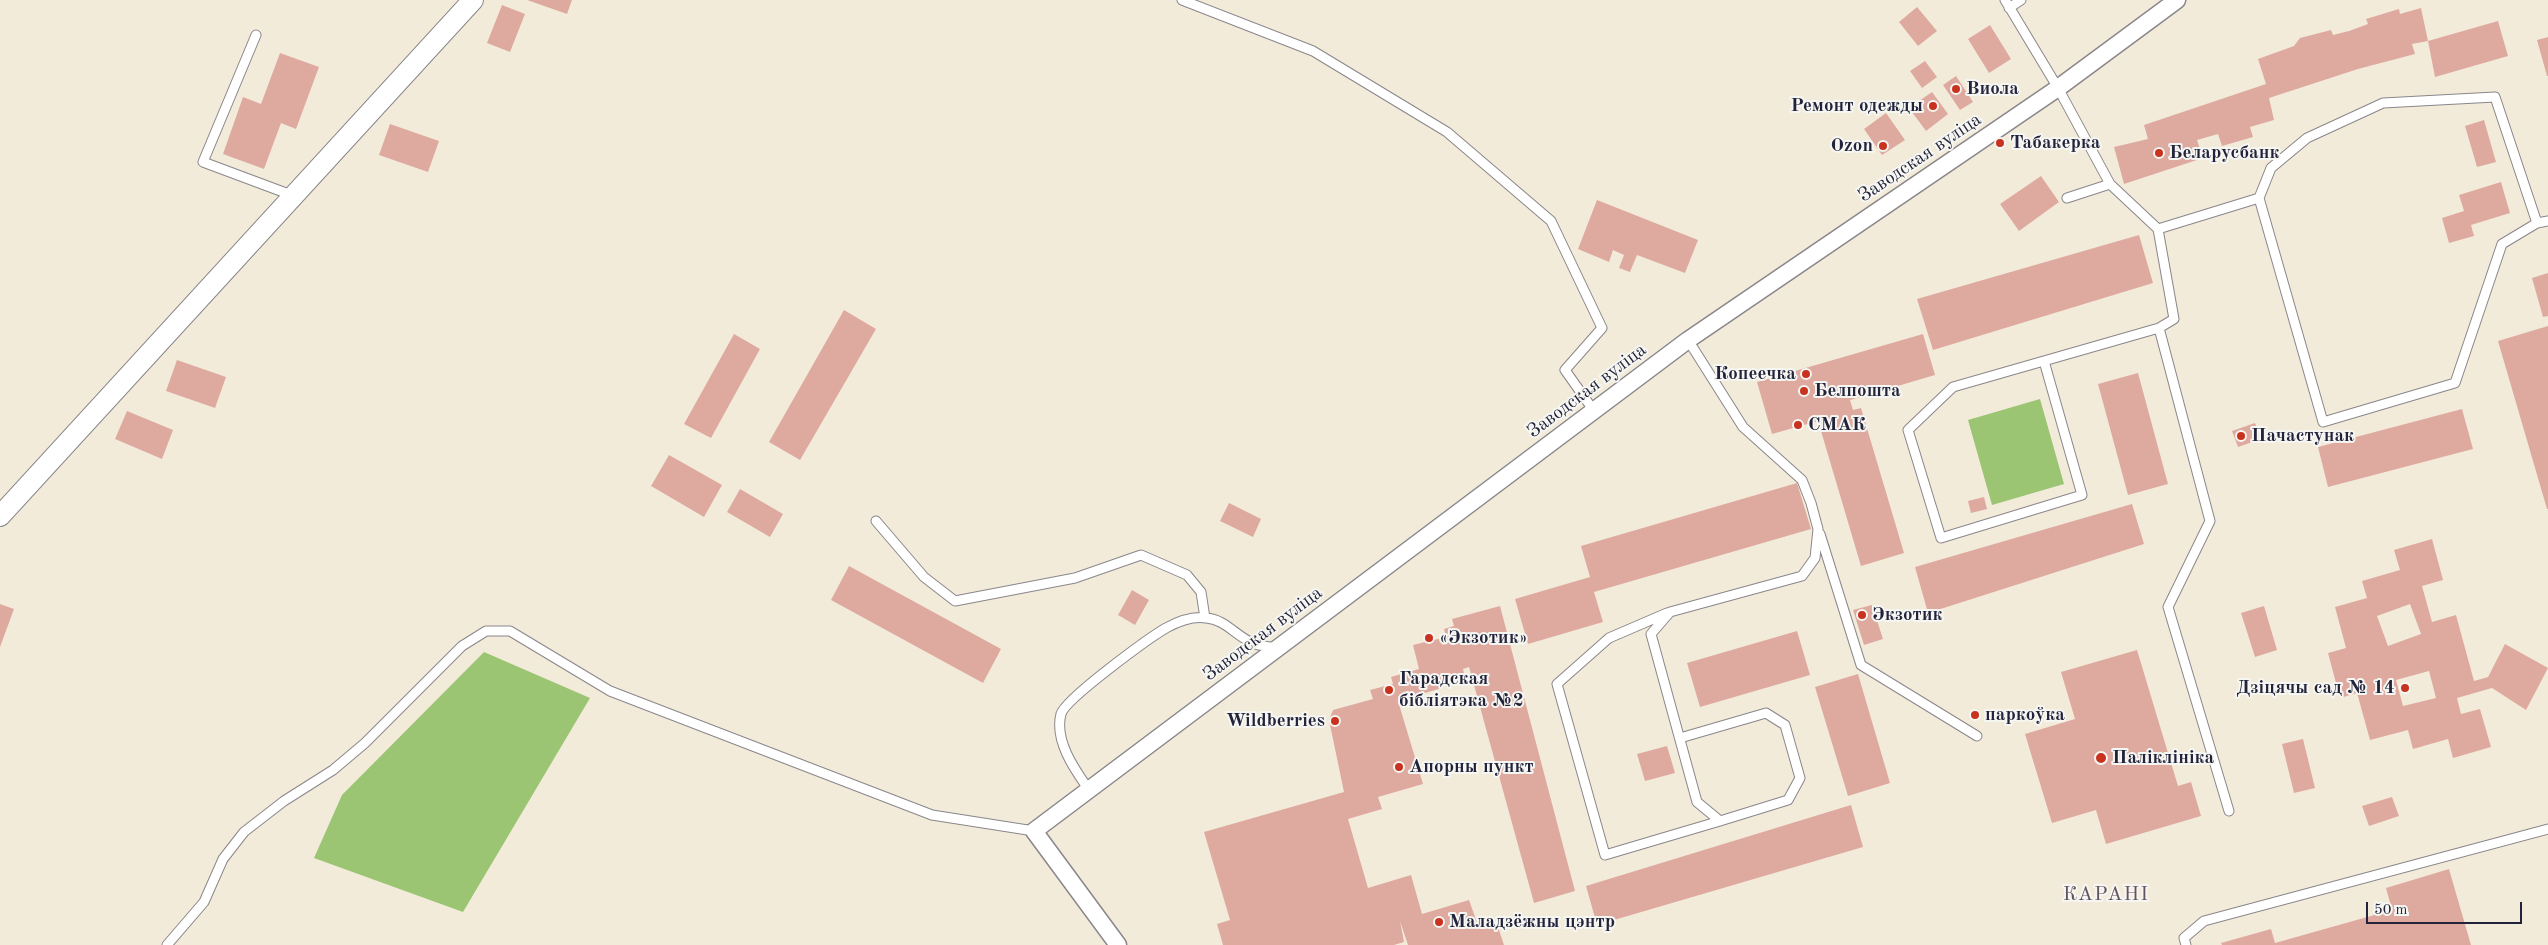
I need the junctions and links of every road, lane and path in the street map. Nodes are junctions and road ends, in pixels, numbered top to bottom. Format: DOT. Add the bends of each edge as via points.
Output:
graph roads {
  1 [pos="473,0"];
  2 [pos="1182,0"];
  3 [pos="2021,0"];
  4 [pos="2177,0"];
  5 [pos="2007,4"];
  6 [pos="256,34"];
  7 [pos="2058,88"];
  8 [pos="2110,184"];
  9 [pos="294,196"];
  10 [pos="2067,198"];
  11 [pos="2259,198"];
  12 [pos="2548,221"];
  13 [pos="2537,223"];
  14 [pos="2158,229"];
  15 [pos="2159,328"];
  16 [pos="1688,340"];
  17 [pos="2044,361"];
  18 [pos="1594,410"];
  19 [pos="0,516"];
  20 [pos="876,521"];
  21 [pos="1818,529"];
  22 [pos="1670,612"];
  23 [pos="1206,618"];
  24 [pos="1278,648"];
  25 [pos="1977,736"];
  26 [pos="1680,738"];
  27 [pos="1088,790"];
  28 [pos="2229,811"];
  29 [pos="1720,821"];
  30 [pos="2548,829"];
  31 [pos="1034,832"];
  32 [pos="167,945"];
  33 [pos="1118,945"];
  34 [pos="2186,945"];
  1 -- 9 [label="street"];
  2 -- 18 [label="lane" via="1313,51 1367,83 1447,132 1551,221 1602,328 1565,370"];
  3 -- 5 [label="lane"];
  4 -- 7 [label="street, Заводская вуліца"];
  5 -- 7 [label="lane"];
  6 -- 9 [label="lane" via="203,162"];
  7 -- 8 [label="lane"];
  7 -- 16 [label="street, Заводская вуліца"];
  8 -- 10 [label="lane"];
  8 -- 14 [label="lane"];
  9 -- 19 [label="street"];
  11 -- 13 [label="lane" via="2271,168 2307,138 2383,103 2495,98"];
  11 -- 13 [label="lane" via="2323,422 2455,383 2502,244"];
  11 -- 14 [label="lane"];
  12 -- 13 [label="lane"];
  14 -- 15 [label="lane" via="2174,320"];
  15 -- 17 [label="lane"];
  15 -- 28 [label="lane" via="2210,521 2168,607"];
  16 -- 18 [label="street, Заводская вуліца"];
  16 -- 21 [label="lane" via="1743,427 1802,480"];
  17 -- 17 [label="lane" via="1953,387 1908,430 1941,538 2082,495"];
  18 -- 24 [label="street, Заводская вуліца"];
  20 -- 23 [label="lane" via="924,577 955,601 1075,578 1141,555 1187,575 1201,592"];
  21 -- 22 [label="lane" via="1815,558 1802,576"];
  21 -- 25 [label="lane" via="1861,665"];
  22 -- 26 [label="lane" via="1651,634"];
  22 -- 29 [label="lane" via="1609,638 1557,684 1605,855"];
  23 -- 24 [label="lane" via="1222,622 1255,644"];
  23 -- 27 [label="lane" via="1185,620 1166,628 1073,697 1061,713 1060,727 1066,756"];
  24 -- 27 [label="street, Заводская вуліца"];
  26 -- 29 [label="lane" via="1697,802"];
  26 -- 29 [label="lane" via="1766,713 1785,725 1800,778 1788,800"];
  27 -- 31 [label="street, Заводская вуліца"];
  30 -- 34 [label="lane" via="2204,921 2184,938"];
  31 -- 32 [label="lane" via="932,815 610,691 510,631 486,631 462,646 340,765 284,801 244,832 223,860 204,902"];
  31 -- 33 [label="street"];
}
